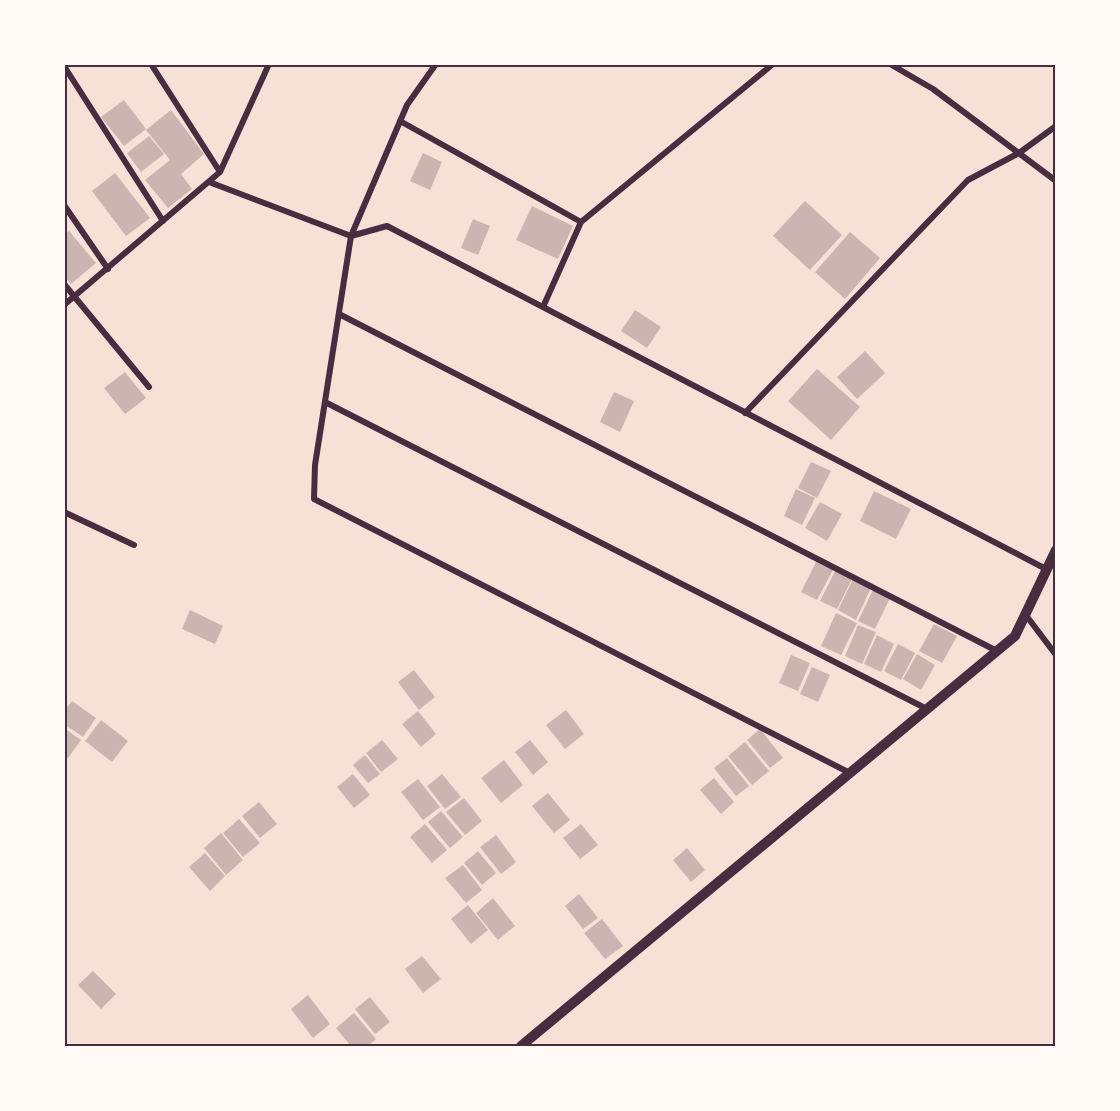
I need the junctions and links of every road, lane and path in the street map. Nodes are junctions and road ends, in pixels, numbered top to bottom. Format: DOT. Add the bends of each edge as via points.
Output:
graph roads {
  1 [pos="151,64"];
  2 [pos="436,64"];
  3 [pos="773,64"];
  4 [pos="890,64"];
  5 [pos="64,66"];
  6 [pos="267,66"];
  7 [pos="400,121"];
  8 [pos="1056,126"];
  9 [pos="1019,153"];
  10 [pos="220,172"];
  11 [pos="1056,181"];
  12 [pos="209,182"];
  13 [pos="64,205"];
  14 [pos="163,221"];
  15 [pos="581,222"];
  16 [pos="351,236"];
  17 [pos="108,269"];
  18 [pos="64,284"];
  19 [pos="75,295"];
  20 [pos="64,305"];
  21 [pos="543,308"];
  22 [pos="339,314"];
  23 [pos="149,387"];
  24 [pos="325,402"];
  25 [pos="746,413"];
  26 [pos="64,512"];
  27 [pos="134,545"];
  28 [pos="1056,550"];
  29 [pos="1046,569"];
  30 [pos="1025,614"];
  31 [pos="997,651"];
  32 [pos="1056,655"];
  33 [pos="927,709"];
  34 [pos="850,772"];
  35 [pos="521,1047"];
  1 -- 10 [label="street"];
  2 -- 7 [label="street"];
  3 -- 15 [label="street"];
  4 -- 9 [label="street" via="933,89"];
  5 -- 14 [label="street"];
  6 -- 10 [label="street"];
  7 -- 15 [label="street"];
  7 -- 16 [label="street"];
  8 -- 9 [label="street"];
  9 -- 11 [label="street"];
  9 -- 25 [label="street" via="968,180"];
  10 -- 12 [label="street"];
  12 -- 14 [label="street"];
  12 -- 16 [label="street"];
  13 -- 17 [label="street"];
  14 -- 17 [label="street"];
  15 -- 21 [label="street"];
  16 -- 21 [label="street" via="387,226"];
  16 -- 22 [label="street"];
  17 -- 19 [label="street"];
  18 -- 19 [label="street"];
  19 -- 20 [label="street"];
  19 -- 23 [label="street"];
  21 -- 25 [label="street"];
  22 -- 24 [label="street"];
  22 -- 31 [label="street"];
  24 -- 33 [label="street"];
  24 -- 34 [label="street" via="314,499"];
  25 -- 29 [label="street"];
  26 -- 27 [label="street"];
  28 -- 29 [label="street"];
  29 -- 30 [label="street"];
  30 -- 31 [label="street" via="1015,636"];
  30 -- 32 [label="street"];
  31 -- 33 [label="street"];
  33 -- 34 [label="street"];
  34 -- 35 [label="street"];
}
